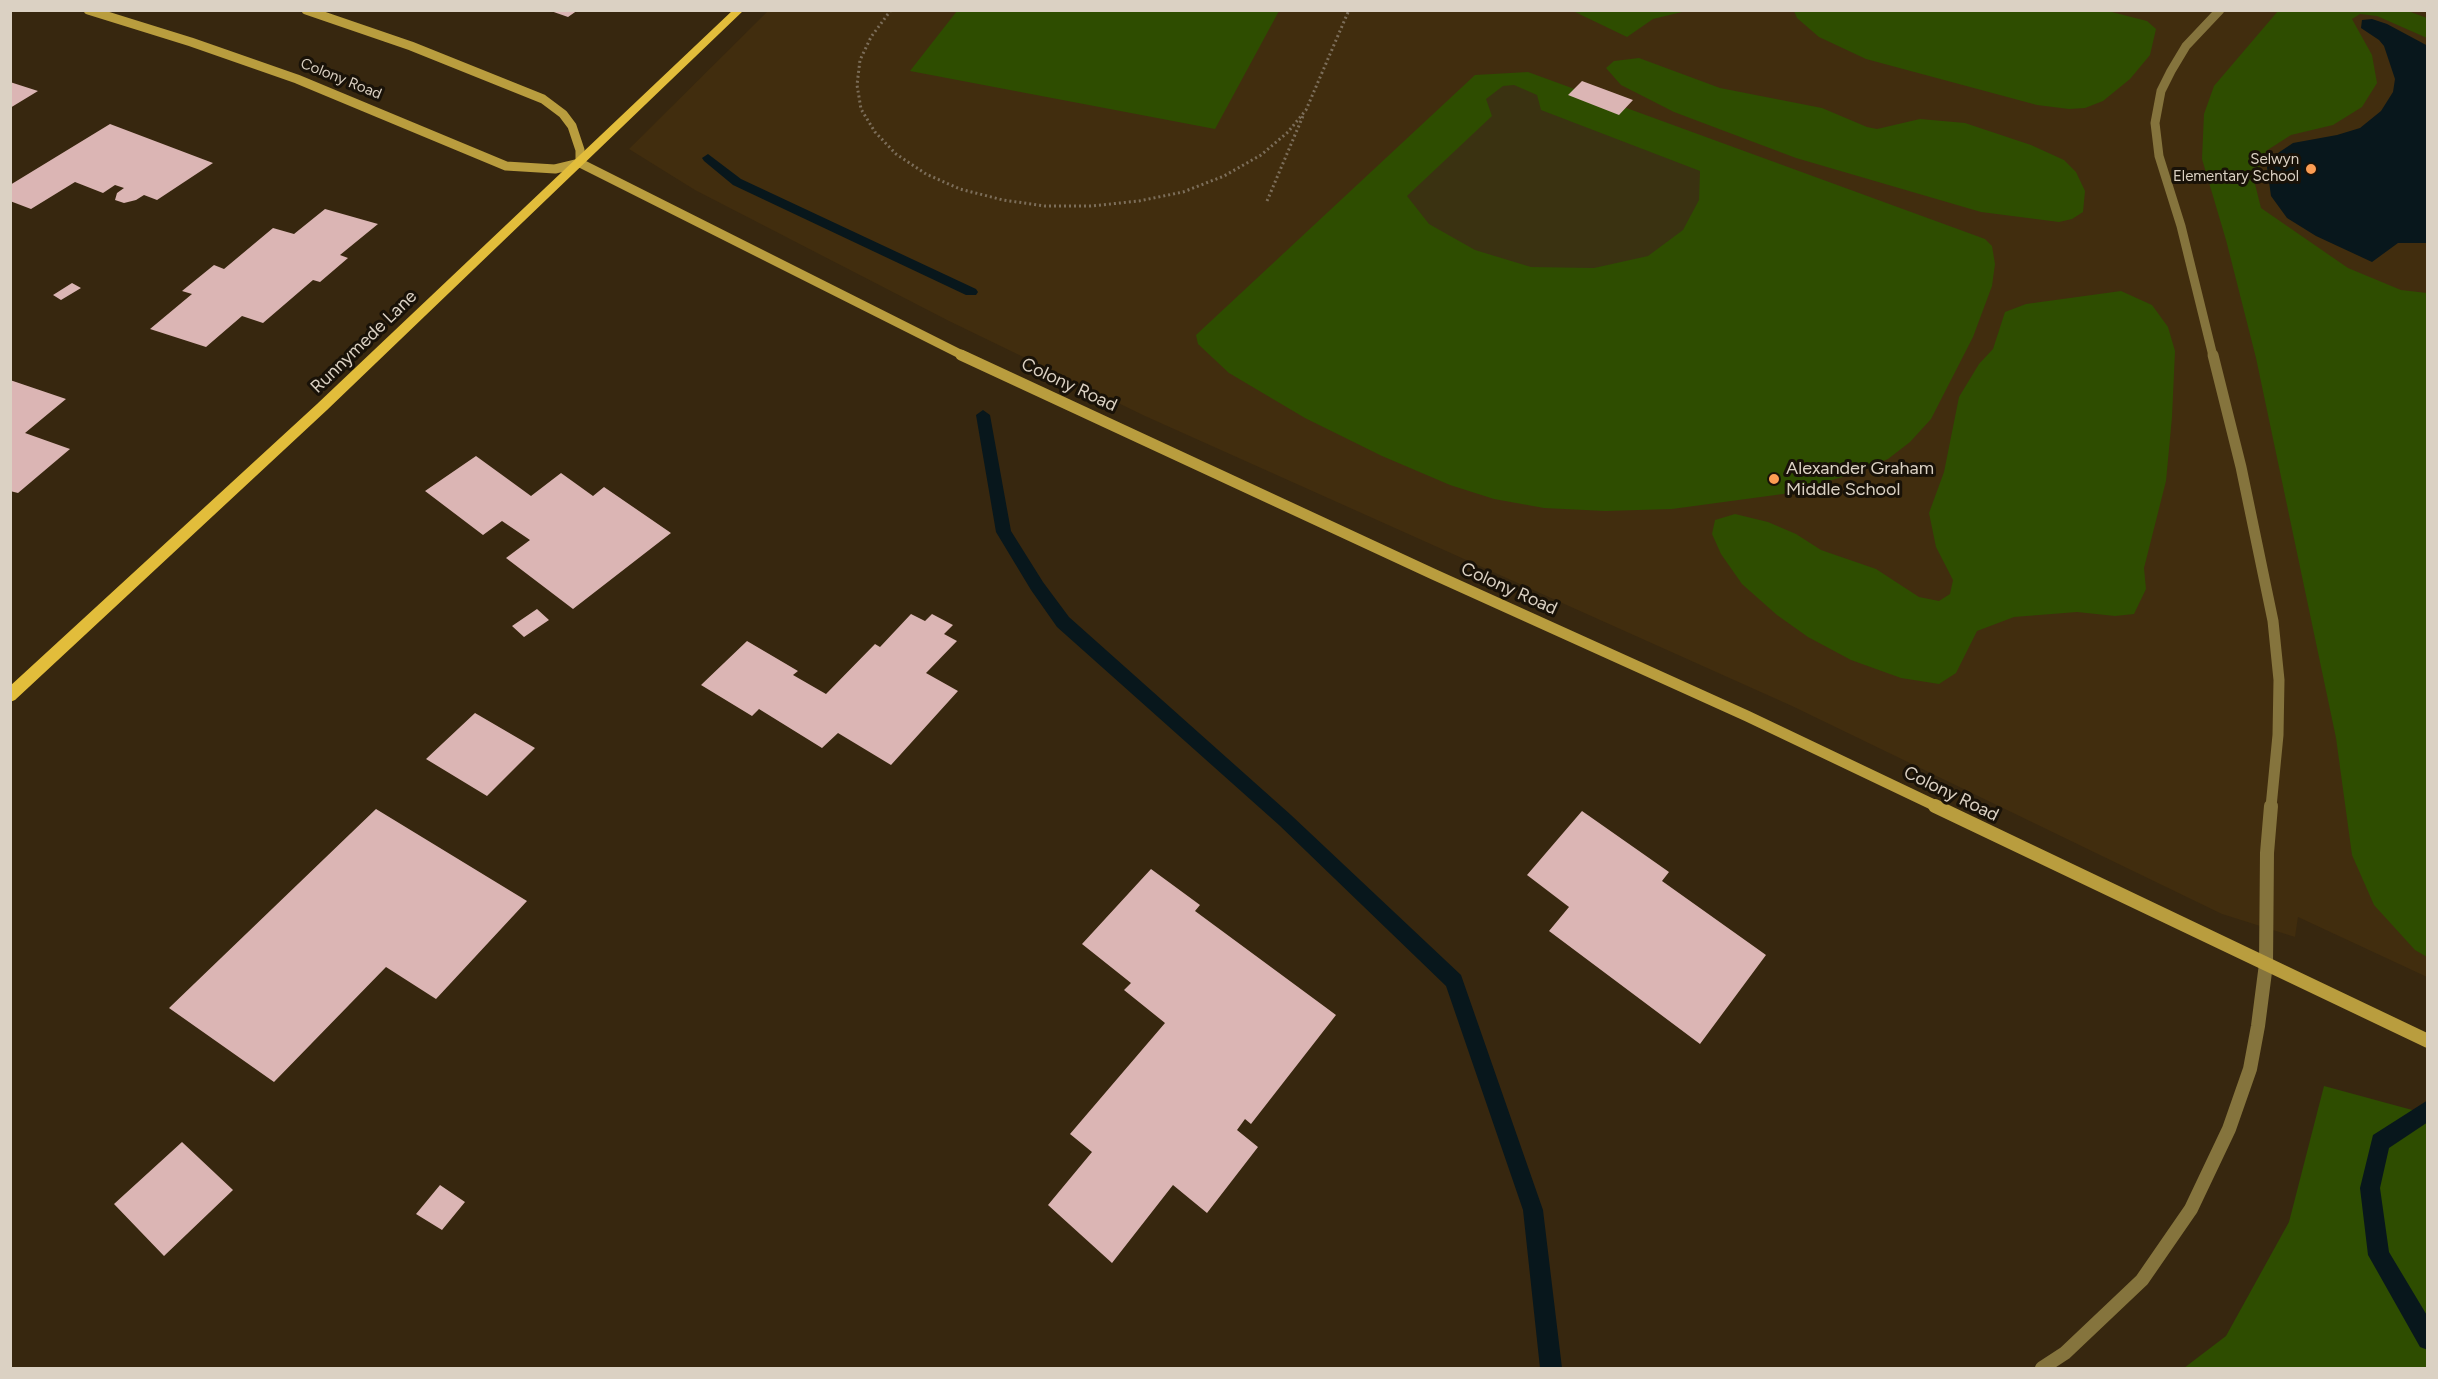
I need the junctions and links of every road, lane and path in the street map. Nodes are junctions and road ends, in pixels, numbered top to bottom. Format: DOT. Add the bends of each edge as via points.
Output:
graph roads {
  1 [pos="88,10"];
  2 [pos="306,10"];
  3 [pos="739,10"];
  4 [pos="891,10"];
  5 [pos="1349,10"];
  6 [pos="2220,10"];
  7 [pos="1306,110"];
  8 [pos="580,164"];
  9 [pos="1267,201"];
  10 [pos="10,696"];
  11 [pos="2266,964"];
  12 [pos="2427,1041"];
  13 [pos="2042,1368"];
  1 -- 8 [label="street, Colony Road" via="297,79 506,166 555,170"];
  2 -- 8 [label="street" via="411,46 543,99 572,126"];
  3 -- 8 [label="main road, Runnymede Lane"];
  4 -- 7 [label="path" via="860,60 857,85 861,109 875,132 896,154 926,174 960,189 1003,200 1045,206 1090,206 1183,192 1224,176 1261,155"];
  5 -- 7 [label="path"];
  6 -- 11 [label="street" via="2186,46 2171,71 2161,91 2155,123 2159,156 2181,226 2241,467 2272,621 2279,680 2267,853"];
  7 -- 9 [label="path"];
  8 -- 10 [label="main road, Runnymede Lane"];
  8 -- 11 [label="street, Colony Road" via="968,358 1747,716"];
  11 -- 12 [label="street, Colony Road"];
  11 -- 13 [label="street" via="2250,1069 2229,1129 2191,1209 2142,1280 2065,1353"];
}
